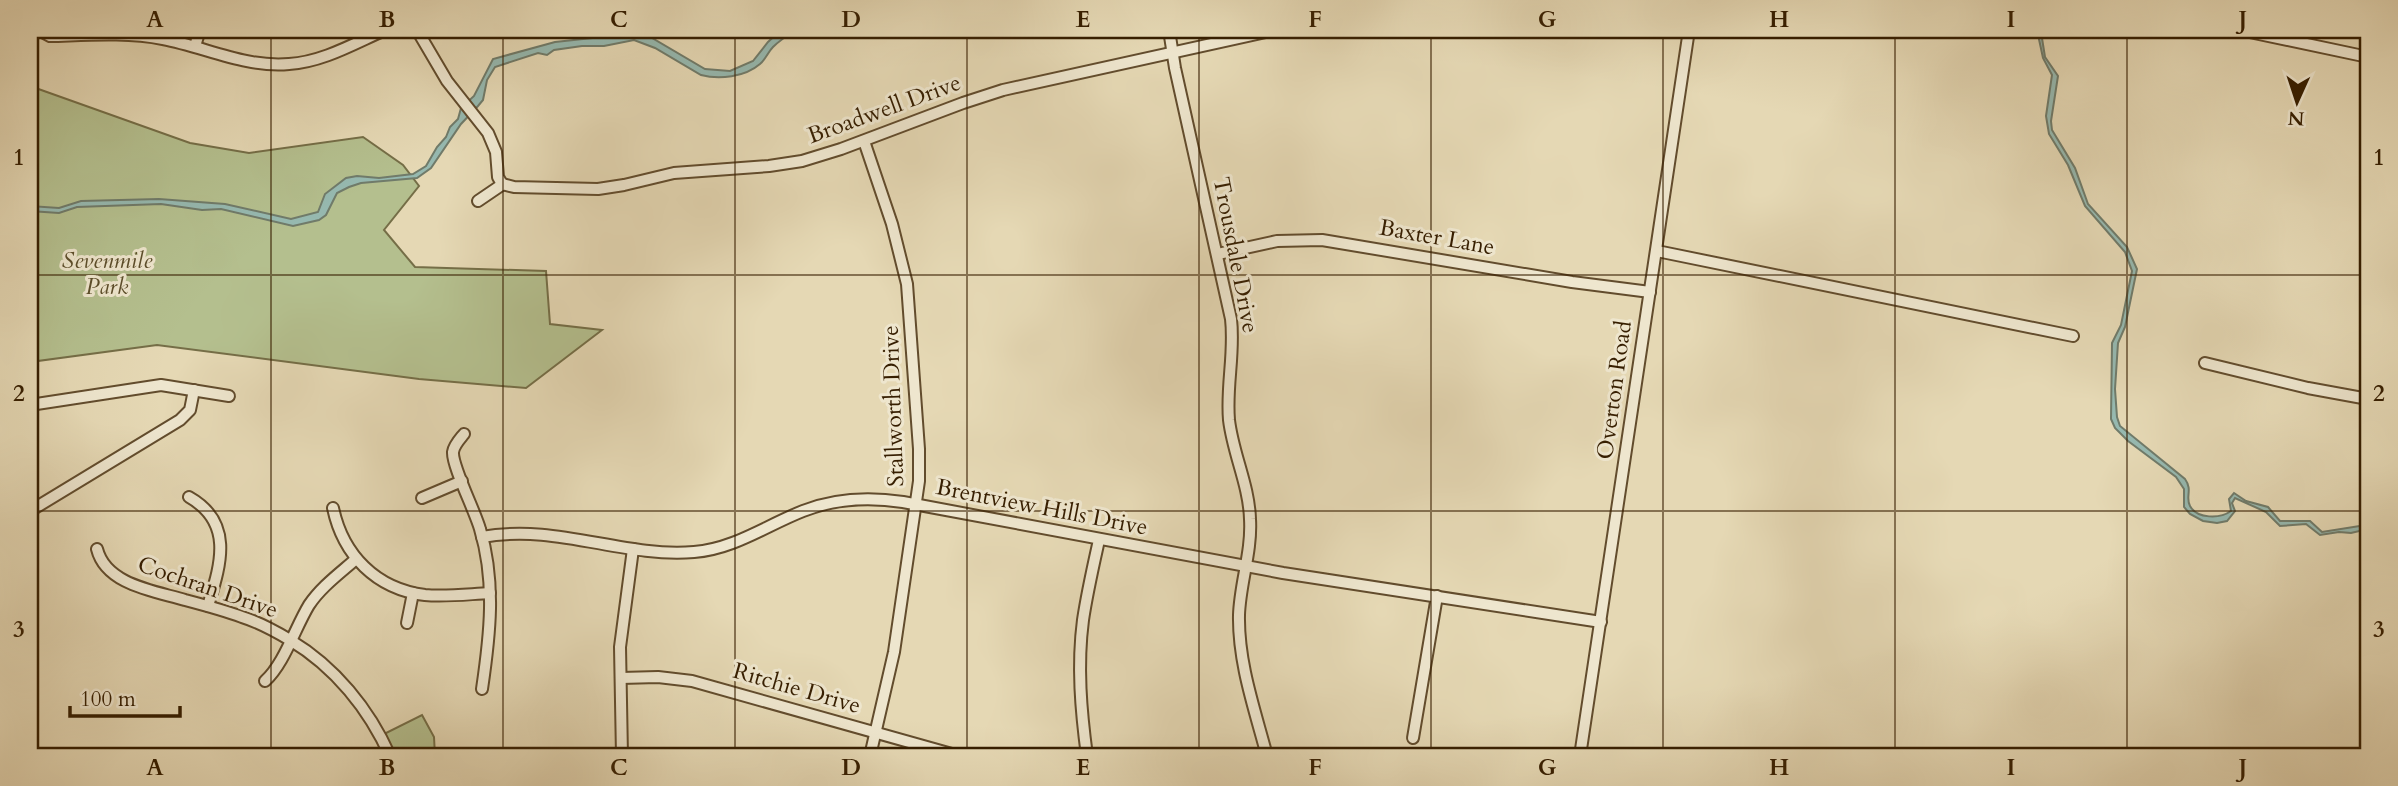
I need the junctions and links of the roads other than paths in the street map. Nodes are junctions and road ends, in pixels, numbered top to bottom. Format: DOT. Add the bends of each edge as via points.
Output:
graph roads {
  1 [pos="39,30"];
  2 [pos="200,30"];
  3 [pos="385,30"];
  4 [pos="417,30"];
  5 [pos="1169,30"];
  6 [pos="1275,30"];
  7 [pos="1689,30"];
  8 [pos="2240,30"];
  9 [pos="195,47"];
  10 [pos="1173,52"];
  11 [pos="2368,57"];
  12 [pos="864,141"];
  13 [pos="503,184"];
  14 [pos="478,201"];
  15 [pos="1657,251"];
  16 [pos="1218,254"];
  17 [pos="1650,292"];
  18 [pos="2073,337"];
  19 [pos="2206,363"];
  20 [pos="194,390"];
  21 [pos="229,396"];
  22 [pos="2368,399"];
  23 [pos="30,405"];
  24 [pos="464,434"];
  25 [pos="462,481"];
  26 [pos="189,497"];
  27 [pos="422,498"];
  28 [pos="916,504"];
  29 [pos="333,508"];
  30 [pos="30,510"];
  31 [pos="482,537"];
  32 [pos="1100,540"];
  33 [pos="97,549"];
  34 [pos="633,549"];
  35 [pos="356,559"];
  36 [pos="1246,567"];
  37 [pos="413,593"];
  38 [pos="490,593"];
  39 [pos="1437,596"];
  40 [pos="208,606"];
  41 [pos="1601,622"];
  42 [pos="407,623"];
  43 [pos="290,640"];
  44 [pos="621,678"];
  45 [pos="265,681"];
  46 [pos="482,689"];
  47 [pos="877,733"];
  48 [pos="1413,738"];
  49 [pos="390,756"];
  50 [pos="622,756"];
  51 [pos="870,756"];
  52 [pos="958,756"];
  53 [pos="1087,756"];
  54 [pos="1267,756"];
  55 [pos="1580,756"];
  1 -- 9 [label="street" via="50,36 139,35"];
  2 -- 9 [label="street"];
  3 -- 9 [label="street" via="318,58 289,64 239,59"];
  4 -- 13 [label="street" via="442,74 493,142"];
  5 -- 10 [label="street, Trousdale Drive"];
  6 -- 10 [label="street, Broadwell Drive"];
  7 -- 15 [label="street, Overton Road"];
  8 -- 11 [label="street"];
  10 -- 12 [label="street, Broadwell Drive" via="1003,90"];
  10 -- 16 [label="street, Trousdale Drive"];
  12 -- 13 [label="street, Broadwell Drive" via="802,161 674,173 606,188"];
  12 -- 28 [label="street, Stallworth Drive" via="907,284 919,449"];
  13 -- 14 [label="street"];
  15 -- 17 [label="street, Overton Road"];
  15 -- 18 [label="street"];
  16 -- 17 [label="street, Baxter Lane" via="1277,241 1322,240"];
  16 -- 36 [label="street, Trousdale Drive" via="1232,330 1230,426 1250,516"];
  17 -- 41 [label="street, Overton Road"];
  19 -- 22 [label="street"];
  20 -- 21 [label="street"];
  20 -- 23 [label="street" via="152,385"];
  20 -- 30 [label="street" via="189,412 180,420"];
  24 -- 25 [label="street" via="453,452"];
  25 -- 27 [label="street"];
  25 -- 31 [label="street"];
  26 -- 40 [label="street" via="209,514 220,539 221,560"];
  28 -- 32 [label="street, Brentview Hills Drive"];
  28 -- 34 [label="street, Brentview Hills Drive" via="880,499 842,501 806,510 714,549 674,553"];
  28 -- 47 [label="street, Stallworth Drive"];
  29 -- 35 [label="street"];
  31 -- 34 [label="street, Brentview Hills Drive" via="535,532"];
  31 -- 38 [label="street"];
  32 -- 36 [label="street, Brentview Hills Drive"];
  32 -- 53 [label="street" via="1080,648"];
  33 -- 40 [label="street, Cochran Drive" via="106,567 126,581"];
  34 -- 44 [label="street" via="621,634"];
  35 -- 37 [label="street" via="382,582"];
  35 -- 43 [label="street" via="319,592"];
  36 -- 39 [label="street, Brentview Hills Drive"];
  36 -- 54 [label="street, Trousdale Drive" via="1241,646"];
  37 -- 38 [label="street"];
  37 -- 42 [label="street"];
  38 -- 46 [label="street"];
  39 -- 41 [label="street, Brentview Hills Drive"];
  39 -- 48 [label="street"];
  40 -- 43 [label="street, Cochran Drive" via="249,619"];
  41 -- 55 [label="street, Overton Road"];
  43 -- 45 [label="street"];
  43 -- 49 [label="street, Cochran Drive" via="348,689"];
  44 -- 47 [label="street, Ritchie Drive" via="692,681"];
  44 -- 50 [label="street"];
  47 -- 51 [label="street, Stallworth Drive"];
  47 -- 52 [label="street, Ritchie Drive"];
}
